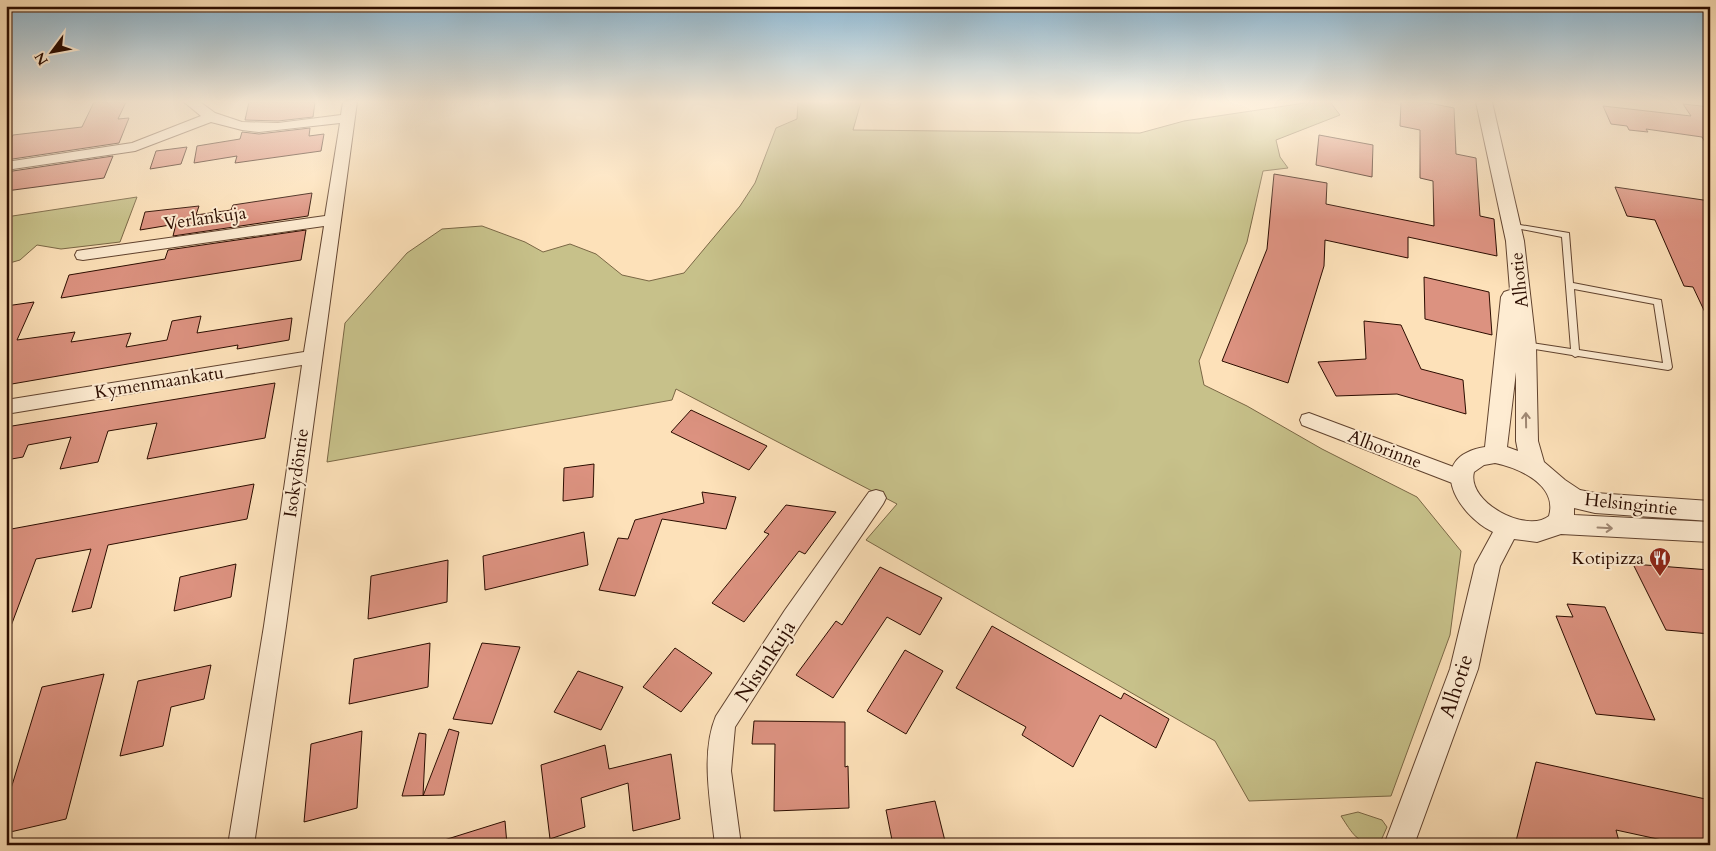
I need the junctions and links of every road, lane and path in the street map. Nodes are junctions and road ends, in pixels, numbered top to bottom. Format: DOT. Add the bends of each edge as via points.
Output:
graph roads {
  1 [pos="148,142"];
  2 [pos="344,142"];
  3 [pos="1493,142"];
  4 [pos="6,166"];
  5 [pos="332,220"];
  6 [pos="1513,233"];
  7 [pos="82,255"];
  8 [pos="1569,285"];
  9 [pos="1517,344"];
  10 [pos="1575,354"];
  11 [pos="312,357"];
  12 [pos="6,408"];
  13 [pos="1309,420"];
  14 [pos="1494,454"];
  15 [pos="1534,468"];
  16 [pos="1460,478"];
  17 [pos="1556,487"];
  18 [pos="876,498"];
  19 [pos="1710,511"];
  20 [pos="1557,524"];
  21 [pos="1508,527"];
  22 [pos="1710,532"];
  23 [pos="241,845"];
  24 [pos="728,845"];
  25 [pos="1400,845"];
  1 -- 4 [label="street" via="135,147"];
  2 -- 5 [label="street, Isokydöntie"];
  3 -- 6 [label="street, Alhotie"];
  5 -- 7 [label="street, Verlankuja"];
  5 -- 11 [label="street, Isokydöntie"];
  6 -- 8 [label="lane" via="1566,235"];
  6 -- 9 [label="street, Alhotie"];
  8 -- 10 [label="lane"];
  8 -- 10 [label="lane" via="1658,302 1668,367"];
  9 -- 10 [label="lane"];
  9 -- 14 [label="street, Alhotie"];
  15 -- 9 [label="street, Alhotie, one-way" via="1527,441"];
  11 -- 12 [label="street, Kymenmaankatu"];
  11 -- 23 [label="street, Isokydöntie"];
  13 -- 16 [label="street, Alhorinne"];
  14 -- 15 [label="street" via="1515,458"];
  14 -- 16 [label="street" via="1470,460 1463,467"];
  15 -- 17 [label="street"];
  16 -- 21 [label="street" via="1463,490 1474,505"];
  17 -- 19 [label="street, Helsingintie" via="1574,498 1595,503"];
  17 -- 20 [label="street" via="1562,500 1562,516"];
  18 -- 24 [label="street, Nisunkuja" via="724,724 719,771"];
  20 -- 21 [label="street" via="1534,532"];
  20 -- 22 [label="street, Helsingintie, one-way"];
  21 -- 25 [label="street, Alhotie" via="1488,565 1464,669"];
}
